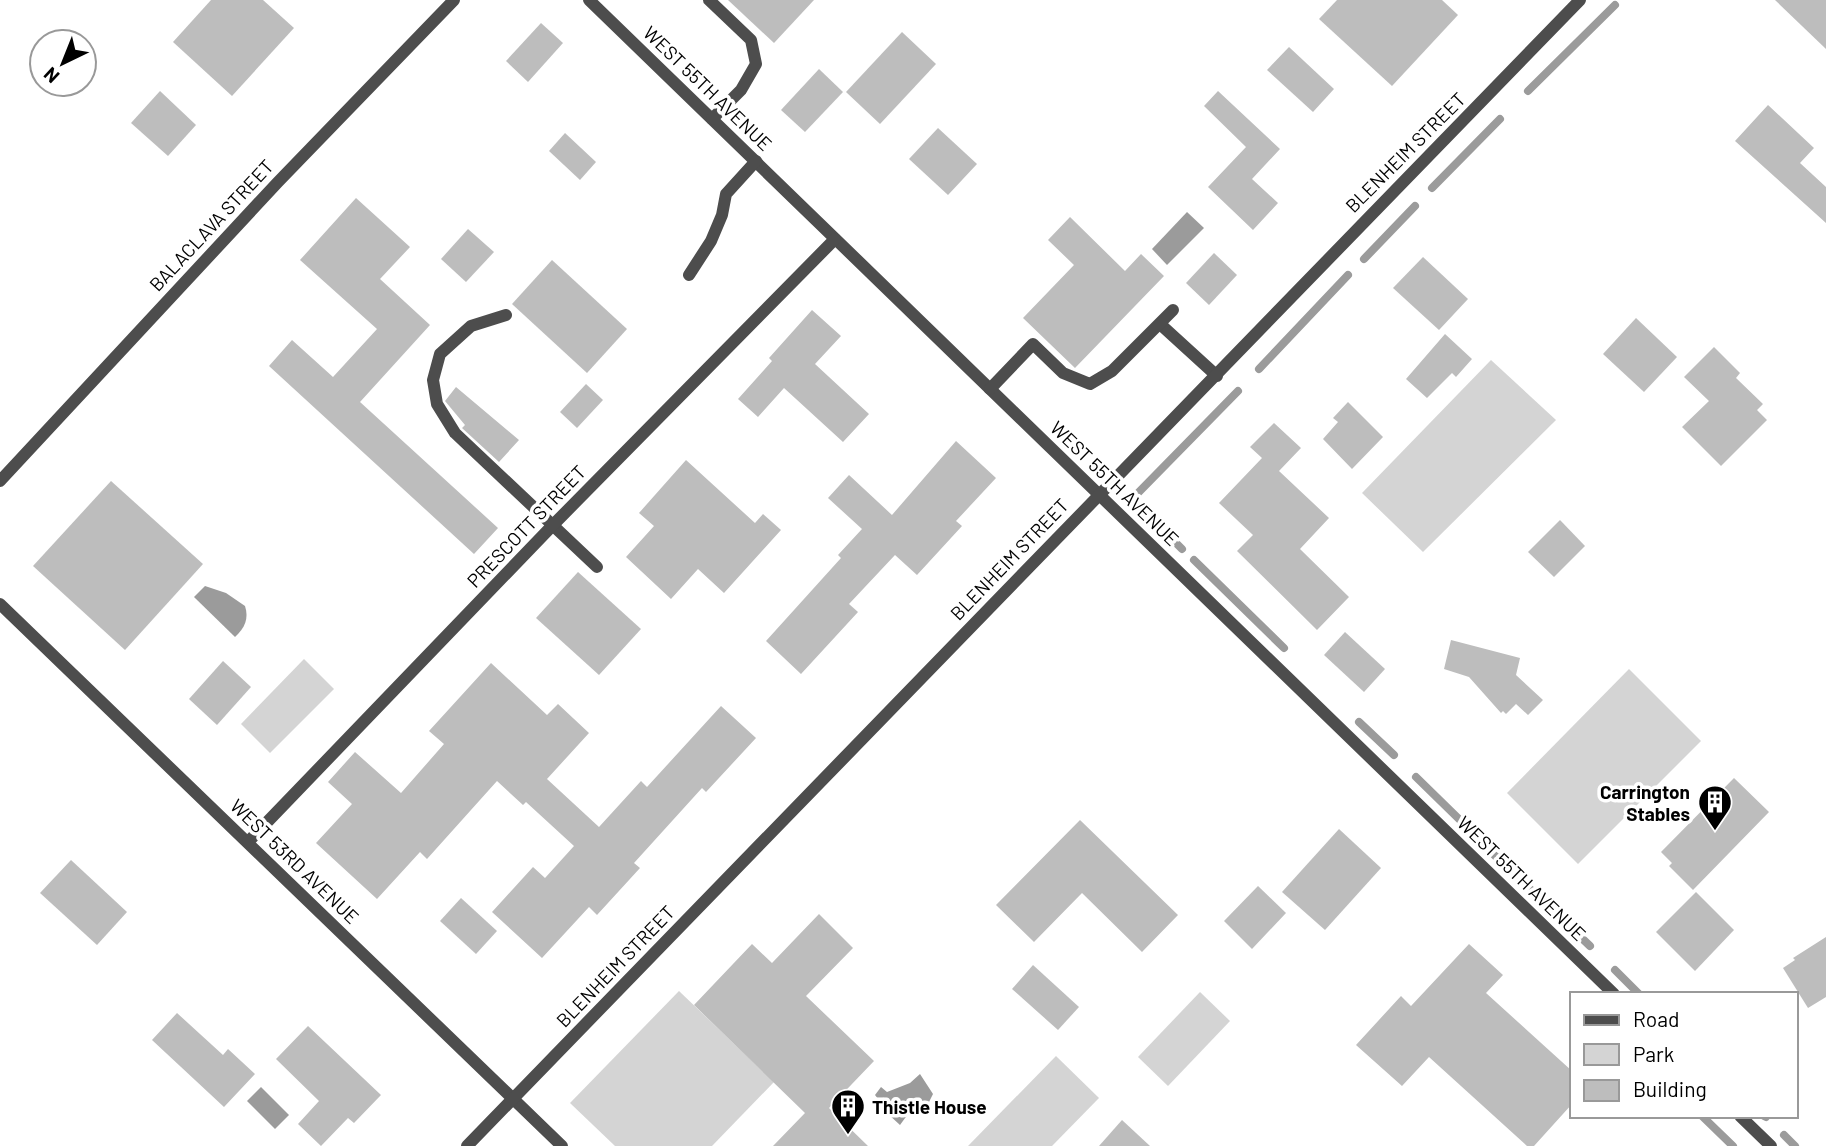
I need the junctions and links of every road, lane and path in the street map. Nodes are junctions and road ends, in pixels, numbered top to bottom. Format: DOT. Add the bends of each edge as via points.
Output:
graph roads {
  1 [pos="454,0"];
  2 [pos="589,0"];
  3 [pos="709,0"];
  4 [pos="1580,0"];
  5 [pos="712,119"];
  6 [pos="756,161"];
  7 [pos="835,239"];
  8 [pos="689,275"];
  9 [pos="1173,310"];
  10 [pos="506,315"];
  11 [pos="1160,324"];
  12 [pos="1217,376"];
  13 [pos="990,389"];
  14 [pos="0,481"];
  15 [pos="1099,494"];
  16 [pos="552,526"];
  17 [pos="597,567"];
  18 [pos="0,604"];
  19 [pos="248,842"];
  20 [pos="1612,992"];
  21 [pos="513,1099"];
  22 [pos="1742,1118"];
  23 [pos="467,1146"];
  24 [pos="562,1146"];
  25 [pos="1770,1146"];
  1 -- 14 [label="street, BALACLAVA STREET"];
  2 -- 5 [label="street, WEST 55TH AVENUE"];
  3 -- 5 [label="street" via="751,40 756,64 741,90"];
  4 -- 12 [label="street, BLENHEIM STREET"];
  5 -- 6 [label="street, WEST 55TH AVENUE"];
  6 -- 7 [label="street, WEST 55TH AVENUE"];
  6 -- 8 [label="street" via="726,194 711,241"];
  7 -- 13 [label="street, WEST 55TH AVENUE"];
  7 -- 16 [label="street, PRESCOTT STREET"];
  9 -- 11 [label="street"];
  10 -- 16 [label="street" via="471,326 440,354 433,380 437,404 455,433"];
  11 -- 12 [label="street"];
  11 -- 13 [label="street" via="1112,372 1090,384 1063,373 1033,344"];
  12 -- 15 [label="street, BLENHEIM STREET"];
  13 -- 15 [label="street, WEST 55TH AVENUE"];
  15 -- 20 [label="street, WEST 55TH AVENUE"];
  15 -- 21 [label="street, BLENHEIM STREET"];
  16 -- 17 [label="street"];
  16 -- 19 [label="street, PRESCOTT STREET"];
  18 -- 19 [label="street, WEST 53RD AVENUE"];
  19 -- 21 [label="street, WEST 53RD AVENUE"];
  21 -- 23 [label="street, BLENHEIM STREET"];
  21 -- 24 [label="street, WEST 53RD AVENUE"];
  22 -- 25 [label="street"];
}
